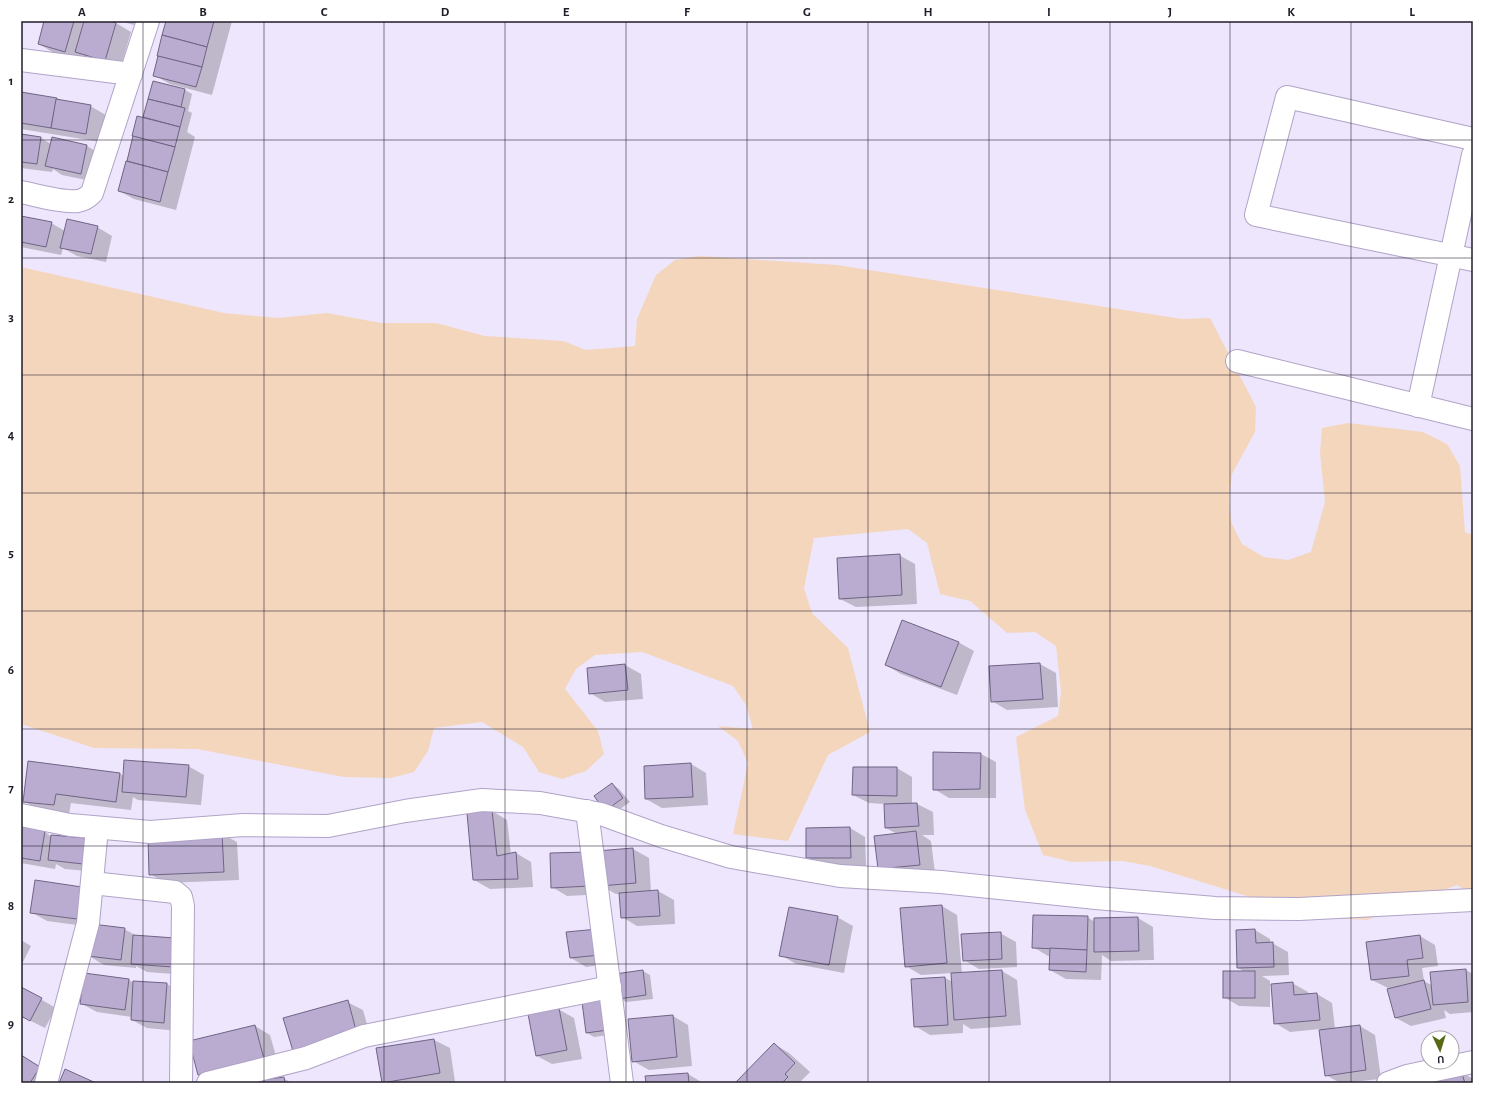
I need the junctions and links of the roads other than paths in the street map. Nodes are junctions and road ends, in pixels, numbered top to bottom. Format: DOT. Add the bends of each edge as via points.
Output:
graph roads {
  1 [pos="148,21"];
  2 [pos="21,60"];
  3 [pos="131,74"];
  4 [pos="1473,139"];
  5 [pos="1473,155"];
  6 [pos="21,192"];
  7 [pos="1451,255"];
  8 [pos="1473,260"];
  9 [pos="1237,362"];
  10 [pos="1418,406"];
  11 [pos="1473,419"];
  12 [pos="587,811"];
  13 [pos="21,815"];
  14 [pos="97,828"];
  15 [pos="92,883"];
  16 [pos="1473,900"];
  17 [pos="610,987"];
  18 [pos="1473,1062"];
  19 [pos="46,1083"];
  20 [pos="180,1083"];
  21 [pos="208,1083"];
  22 [pos="622,1083"];
  23 [pos="1388,1083"];
  1 -- 3 [label="street"];
  2 -- 3 [label="street"];
  3 -- 6 [label="street" via="92,193 78,201"];
  4 -- 7 [label="street" via="1287,97 1256,215"];
  5 -- 7 [label="street"];
  7 -- 8 [label="street"];
  7 -- 10 [label="street"];
  9 -- 10 [label="street"];
  10 -- 11 [label="street"];
  12 -- 14 [label="street" via="540,803 482,800 328,826 243,825 150,832"];
  12 -- 16 [label="street" via="731,857 840,876 941,882 1215,908 1299,909"];
  12 -- 17 [label="street"];
  13 -- 14 [label="street"];
  14 -- 15 [label="street"];
  15 -- 19 [label="street" via="88,923"];
  15 -- 20 [label="street" via="166,890 181,897 183,906"];
  17 -- 21 [label="street" via="364,1036 306,1058"];
  17 -- 22 [label="street"];
  18 -- 23 [label="street" via="1407,1076"];
}
